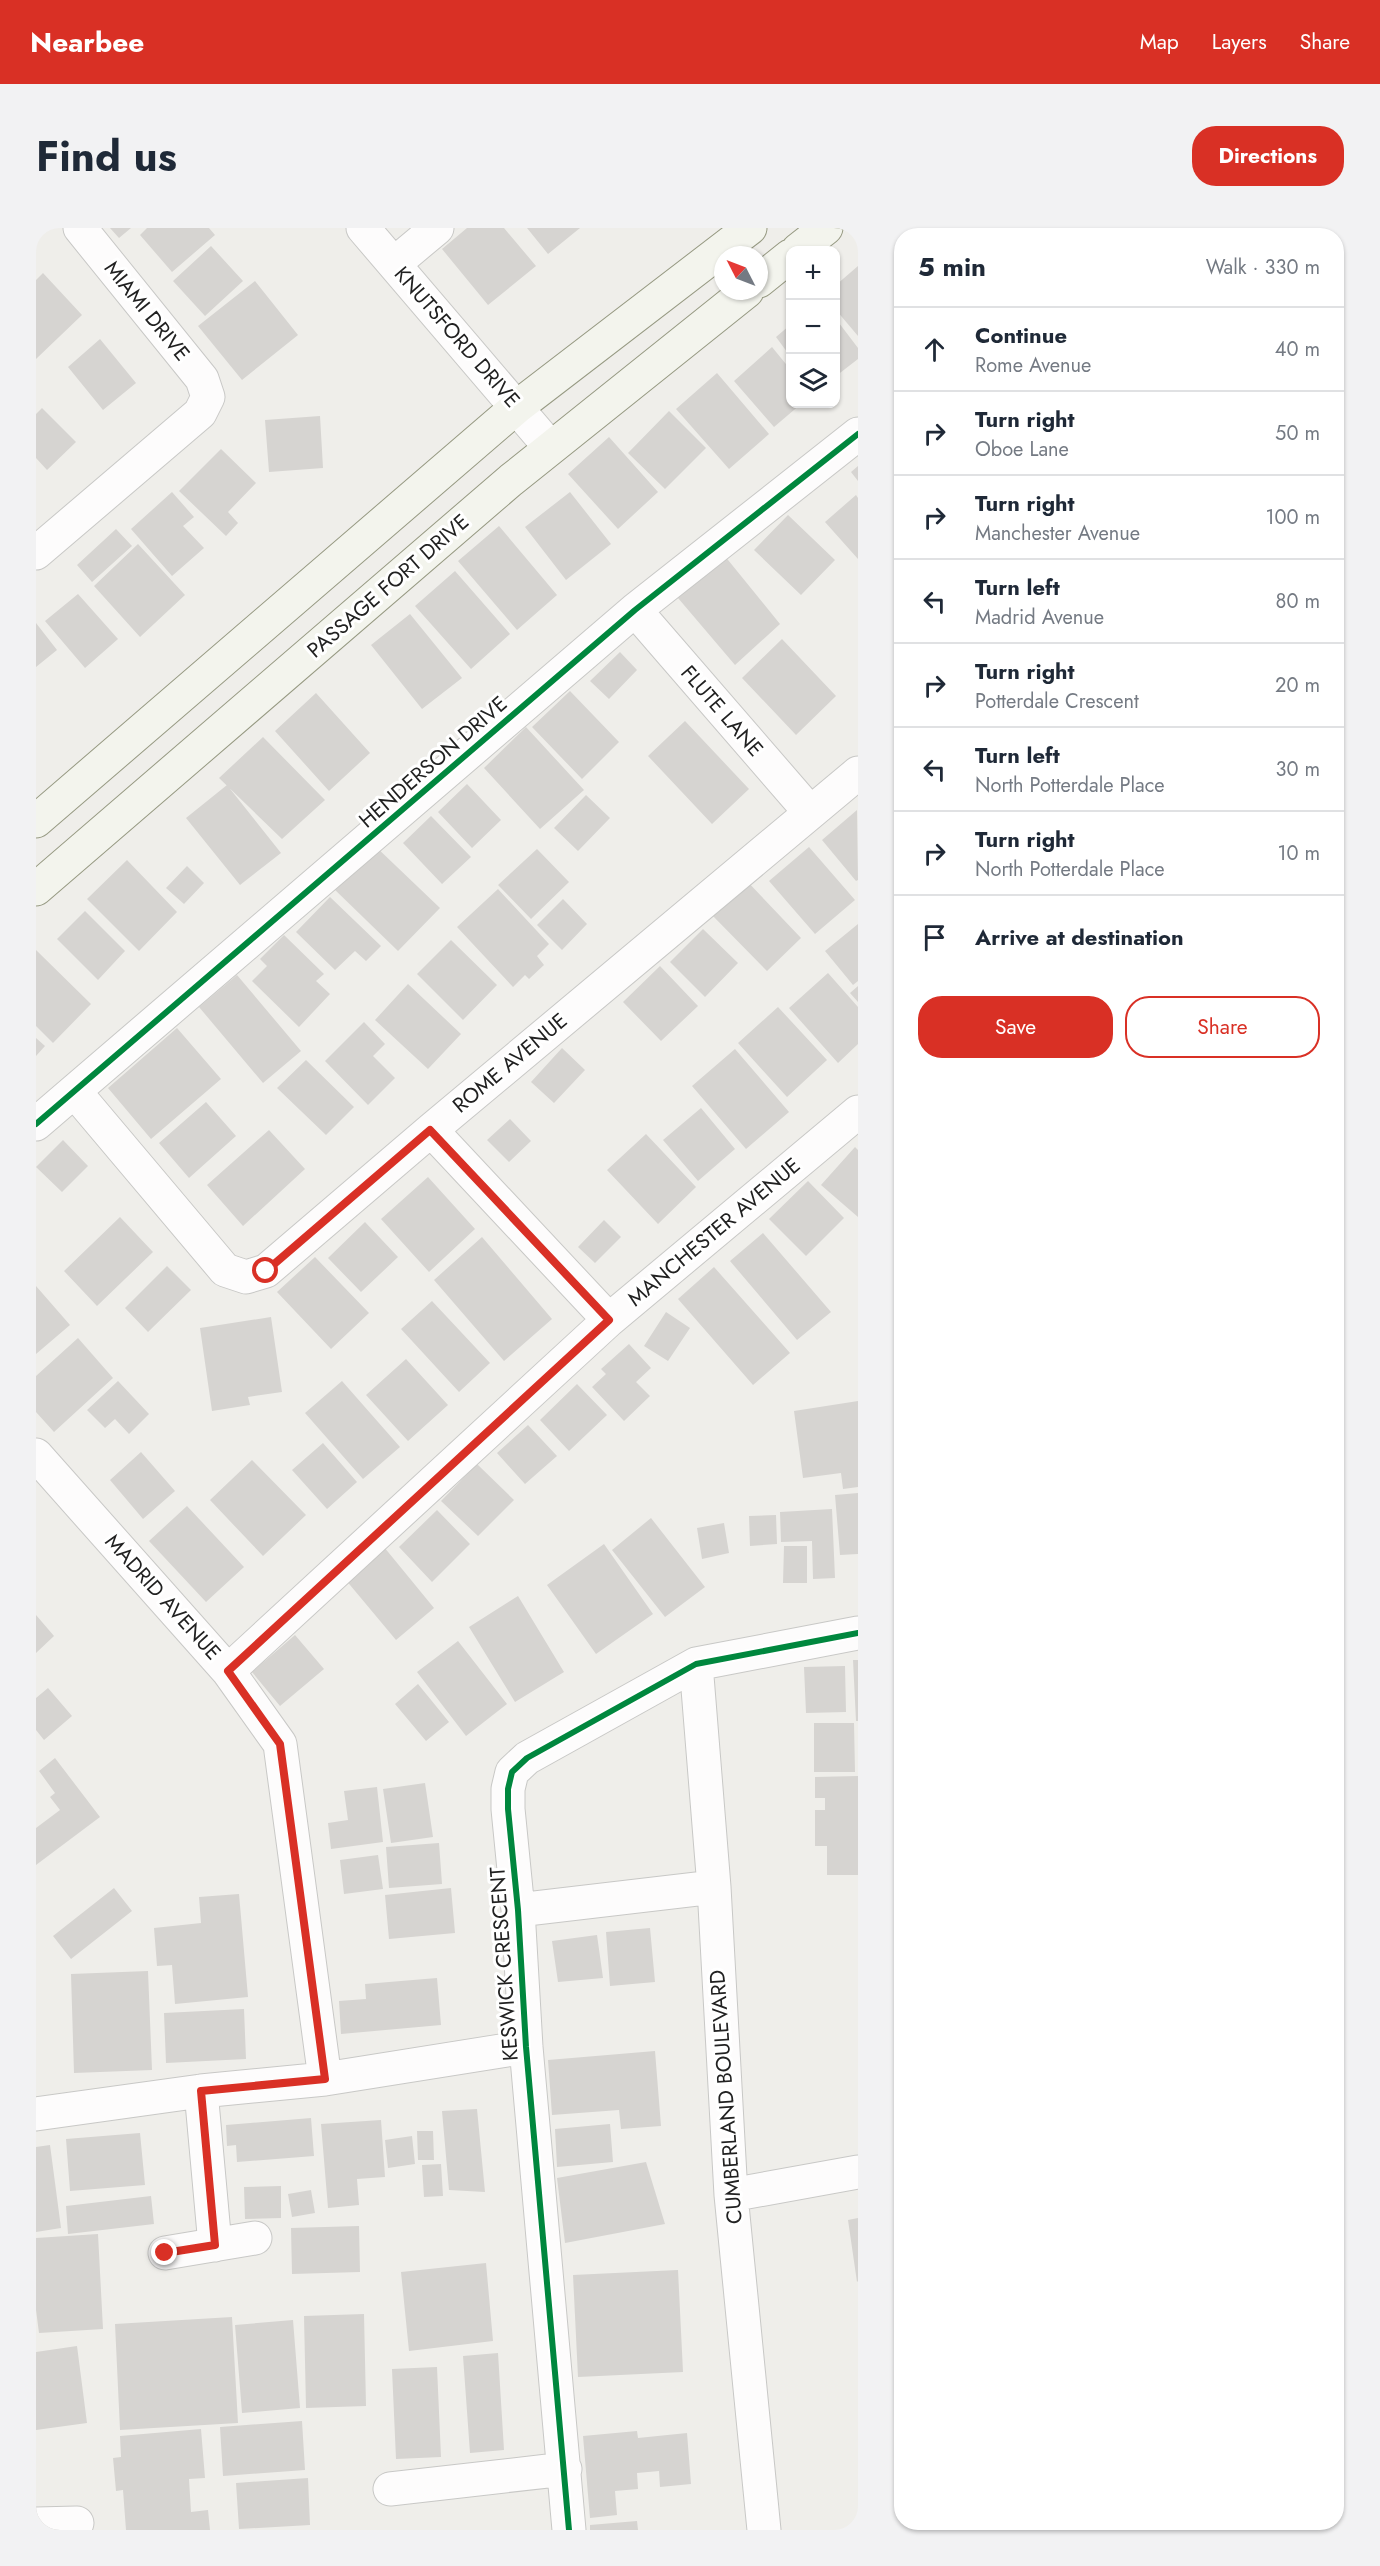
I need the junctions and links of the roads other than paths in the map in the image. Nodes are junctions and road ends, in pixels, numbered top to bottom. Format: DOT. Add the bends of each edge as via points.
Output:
graph roads {
  1 [pos="80,228"];
  2 [pos="363,228"];
  3 [pos="436,228"];
  4 [pos="750,228"];
  5 [pos="826,228"];
  6 [pos="803,246"];
  7 [pos="786,259"];
  8 [pos="394,264"];
  9 [pos="768,274"];
  10 [pos="736,300"];
  11 [pos="517,407"];
  12 [pos="858,434"];
  13 [pos="550,447"];
  14 [pos="36,554"];
  15 [pos="634,610"];
  16 [pos="858,773"];
  17 [pos="809,811"];
  18 [pos="36,821"];
  19 [pos="36,888"];
  20 [pos="75,1092"];
  21 [pos="858,1112"];
  22 [pos="36,1124"];
  23 [pos="430,1130"];
  24 [pos="609,1320"];
  25 [pos="36,1455"];
  26 [pos="858,1633"];
  27 [pos="696,1664"];
  28 [pos="228,1671"];
  29 [pos="714,1887"];
  30 [pos="518,1910"];
  31 [pos="526,2047"];
  32 [pos="325,2079"];
  33 [pos="201,2091"];
  34 [pos="36,2114"];
  35 [pos="858,2172"];
  36 [pos="731,2195"];
  37 [pos="255,2238"];
  38 [pos="215,2245"];
  39 [pos="165,2253"];
  40 [pos="565,2469"];
  41 [pos="390,2489"];
  42 [pos="77,2523"];
  43 [pos="36,2524"];
  44 [pos="569,2530"];
  45 [pos="764,2530"];
  1 -- 14 [label="street, MIAMI DRIVE" via="202,379 208,398 200,413"];
  2 -- 8 [label="street, KNUTSFORD DRIVE"];
  3 -- 8 [label="street"];
  4 -- 11 [label="main road"];
  5 -- 6 [label="main road"];
  7 -- 9 [label="main road"];
  8 -- 11 [label="street, KNUTSFORD DRIVE"];
  10 -- 13 [label="main road, PASSAGE FORT DRIVE"];
  11 -- 13 [label="street, KNUTSFORD DRIVE"];
  11 -- 18 [label="main road"];
  12 -- 15 [label="street, HENDERSON DRIVE"];
  13 -- 19 [label="main road, PASSAGE FORT DRIVE"];
  15 -- 17 [label="street, FLUTE LANE"];
  15 -- 20 [label="street, HENDERSON DRIVE"];
  16 -- 17 [label="street, ROME AVENUE"];
  17 -- 23 [label="street, ROME AVENUE"];
  20 -- 22 [label="street, HENDERSON DRIVE"];
  20 -- 23 [label="street, ROME AVENUE" via="225,1270 246,1277 266,1271"];
  21 -- 24 [label="street, MANCHESTER AVENUE"];
  23 -- 24 [label="street"];
  24 -- 28 [label="street, MANCHESTER AVENUE"];
  25 -- 28 [label="street, MADRID AVENUE"];
  26 -- 27 [label="street, KESWICK CRESCENT"];
  27 -- 29 [label="street, CUMBERLAND BOULEVARD"];
  27 -- 30 [label="street, KESWICK CRESCENT" via="527,1758 512,1772 508,1809"];
  28 -- 32 [label="street, MADRID AVENUE" via="280,1744"];
  29 -- 30 [label="street"];
  29 -- 36 [label="street, CUMBERLAND BOULEVARD"];
  30 -- 31 [label="street, KESWICK CRESCENT"];
  31 -- 32 [label="street"];
  31 -- 40 [label="street, KESWICK CRESCENT"];
  32 -- 33 [label="street"];
  33 -- 34 [label="street"];
  33 -- 38 [label="street"];
  35 -- 36 [label="street"];
  36 -- 45 [label="street, CUMBERLAND BOULEVARD"];
  37 -- 38 [label="street"];
  38 -- 39 [label="street"];
  40 -- 41 [label="street"];
  40 -- 44 [label="street, KESWICK CRESCENT"];
  42 -- 43 [label="street"];
}
